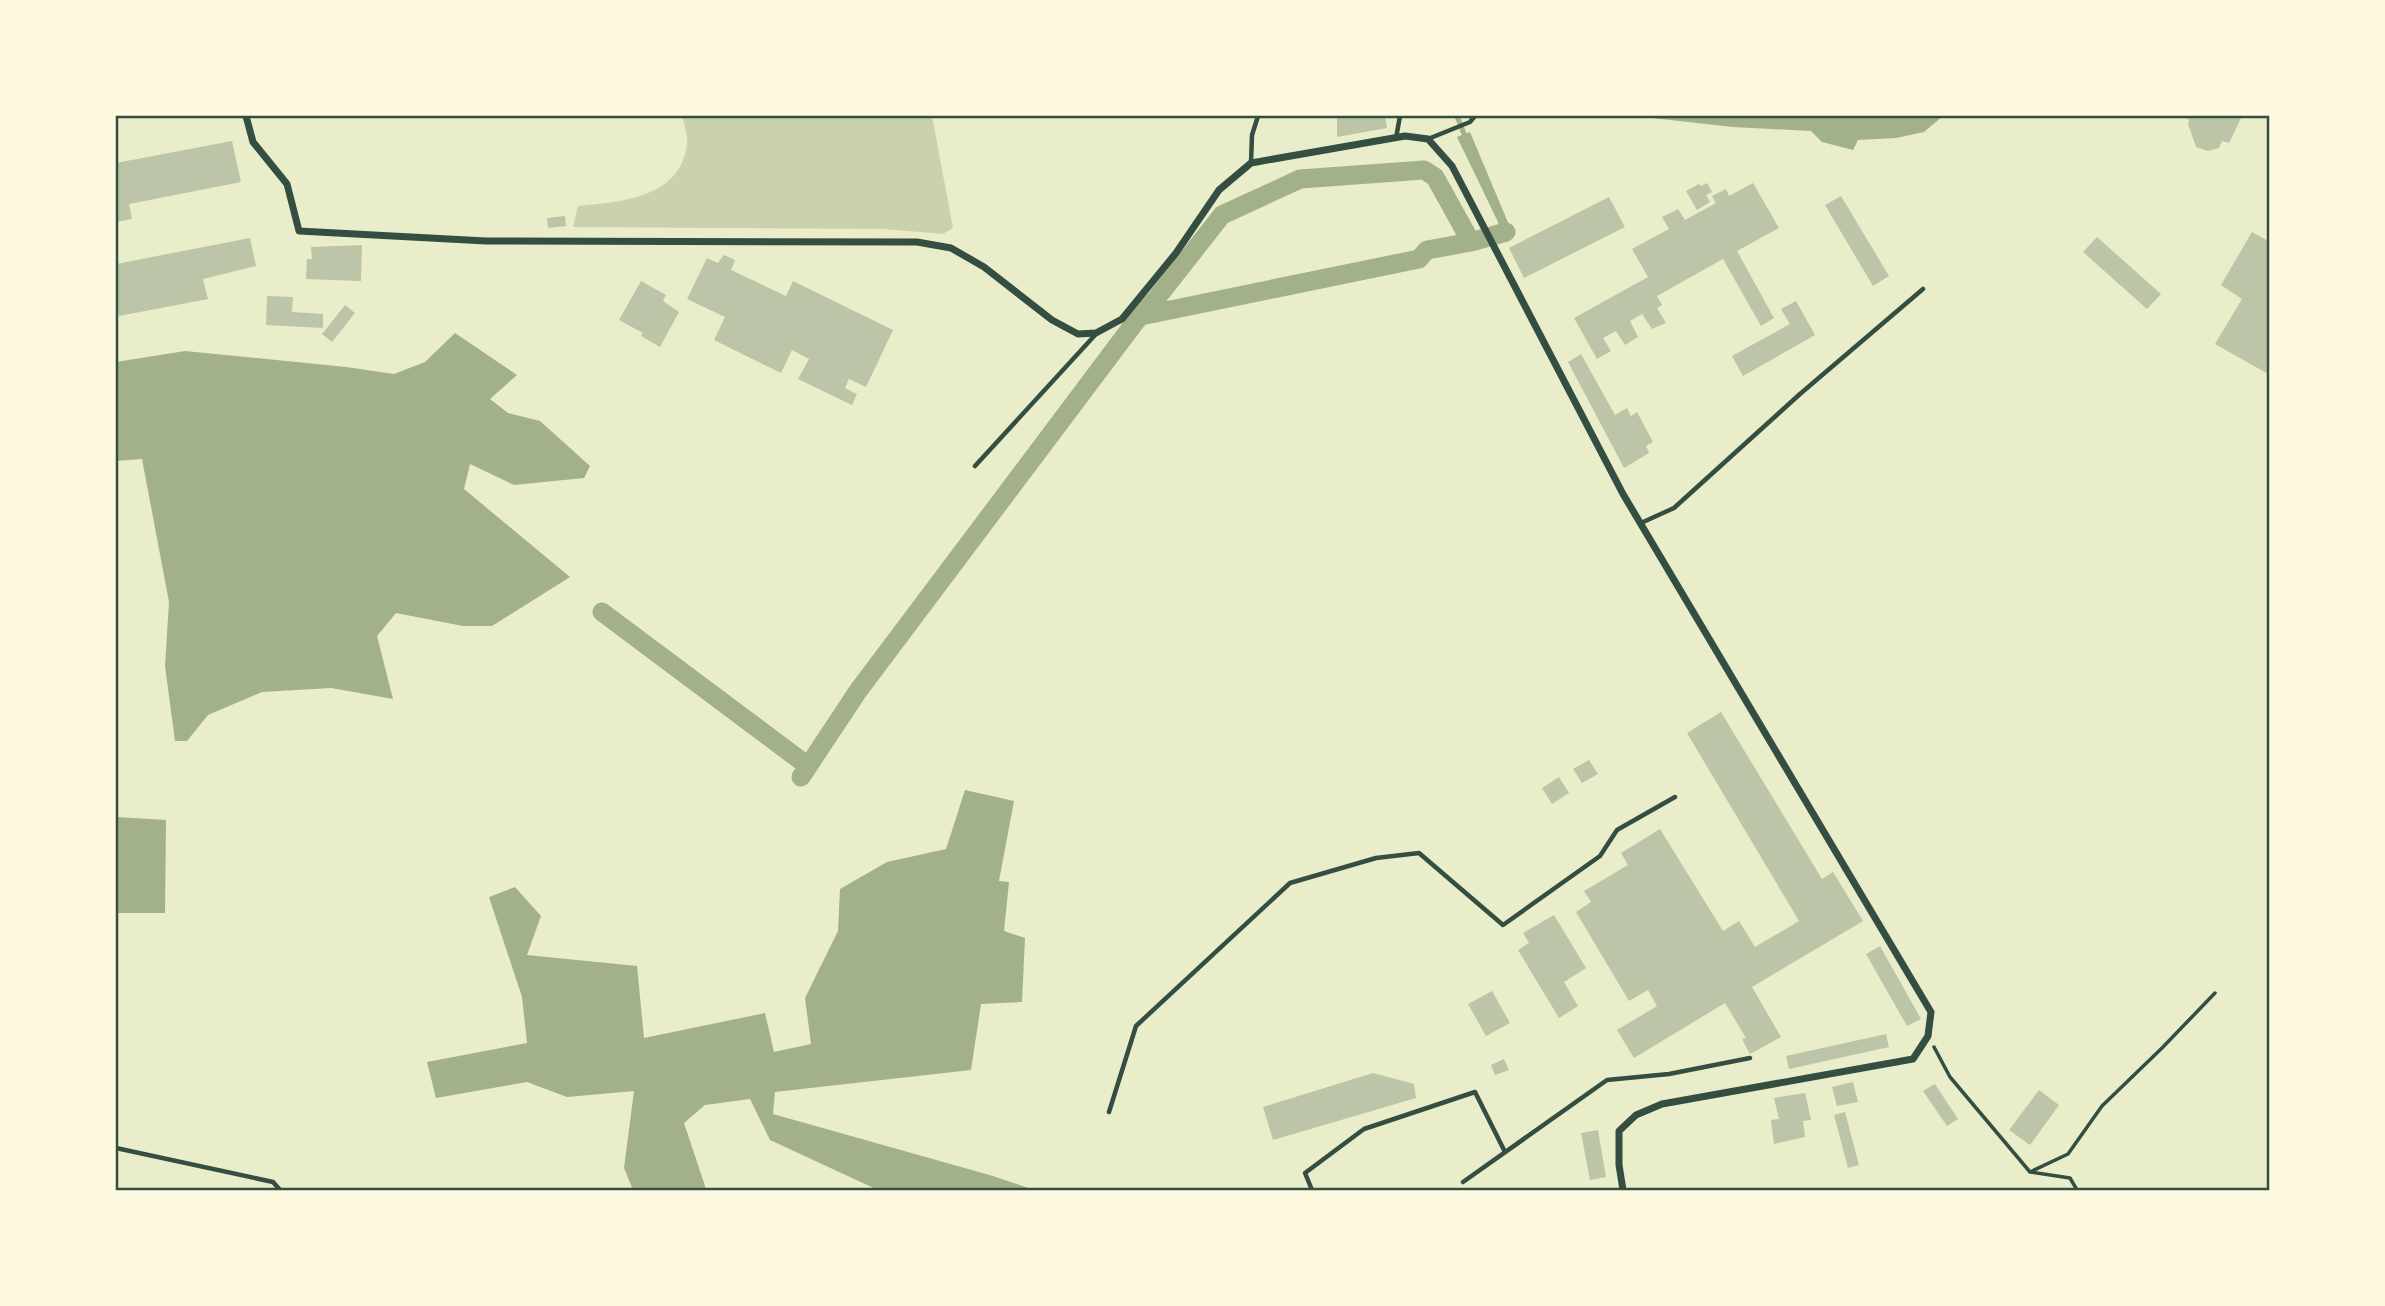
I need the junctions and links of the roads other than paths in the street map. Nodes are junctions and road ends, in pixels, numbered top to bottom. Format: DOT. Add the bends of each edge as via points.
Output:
graph roads {
  1 [pos="246,116"];
  2 [pos="1258,116"];
  3 [pos="1400,116"];
  4 [pos="1475,116"];
  5 [pos="1396,138"];
  6 [pos="1428,139"];
  7 [pos="1251,163"];
  8 [pos="1923,289"];
  9 [pos="1096,333"];
  10 [pos="975,467"];
  11 [pos="1641,523"];
  12 [pos="1675,797"];
  13 [pos="1750,1058"];
  14 [pos="1109,1112"];
  15 [pos="116,1148"];
  16 [pos="1505,1152"];
  17 [pos="1463,1182"];
  18 [pos="280,1191"];
  19 [pos="1312,1191"];
  20 [pos="1623,1191"];
  1 -- 9 [label="street" via="253,142 287,184 299,231 486,241 917,242 951,248 984,267 1052,320 1078,334"];
  2 -- 7 [label="lane"];
  3 -- 5 [label="lane"];
  4 -- 6 [label="lane"];
  5 -- 6 [label="street"];
  5 -- 7 [label="street"];
  6 -- 11 [label="street" via="1452,166"];
  7 -- 9 [label="street" via="1219,190 1122,319"];
  8 -- 11 [label="lane" via="1674,508"];
  9 -- 10 [label="lane"];
  11 -- 20 [label="street" via="1931,1012 1928,1036 1913,1059 1662,1104 1636,1115 1619,1131"];
  12 -- 14 [label="lane" via="1617,830 1600,856 1503,925 1419,853 1376,858 1290,883 1136,1026"];
  13 -- 16 [label="lane" via="1670,1074 1606,1080"];
  15 -- 18 [label="lane" via="273,1182"];
  16 -- 17 [label="lane"];
  16 -- 19 [label="lane" via="1475,1091 1364,1129 1306,1173"];
}
